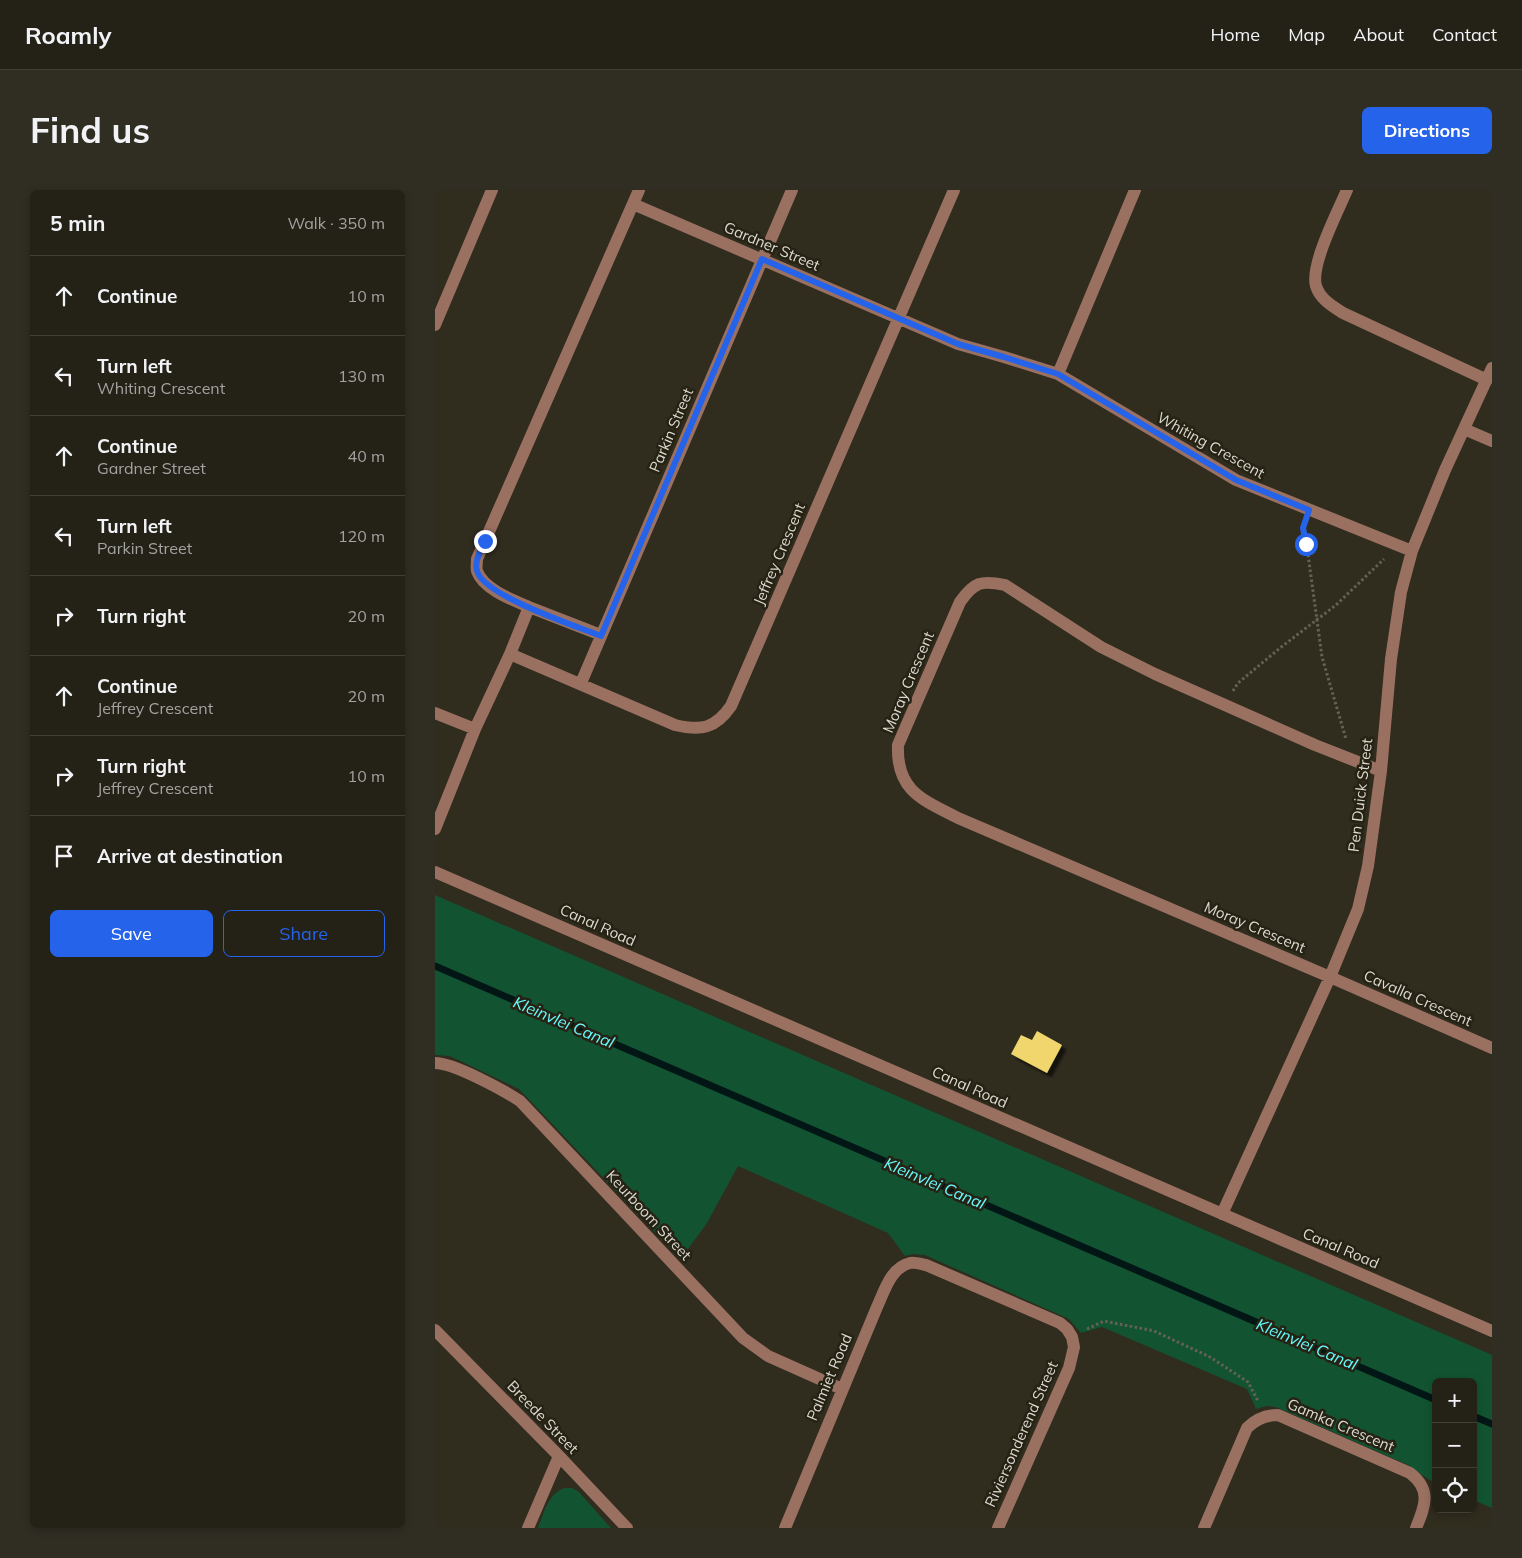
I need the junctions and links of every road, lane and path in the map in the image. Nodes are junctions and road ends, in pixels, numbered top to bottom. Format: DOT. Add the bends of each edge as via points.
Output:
graph roads {
  1 [pos="492,190"];
  2 [pos="639,190"];
  3 [pos="792,190"];
  4 [pos="954,190"];
  5 [pos="1135,190"];
  6 [pos="1347,190"];
  7 [pos="633,204"];
  8 [pos="762,259"];
  9 [pos="438,308"];
  10 [pos="898,319"];
  11 [pos="435,324"];
  12 [pos="1058,374"];
  13 [pos="1489,374"];
  14 [pos="1464,428"];
  15 [pos="1492,441"];
  16 [pos="1309,510"];
  17 [pos="1393,544"];
  18 [pos="1411,551"];
  19 [pos="529,607"];
  20 [pos="1317,620"];
  21 [pos="601,636"];
  22 [pos="510,654"];
  23 [pos="581,683"];
  24 [pos="1225,704"];
  25 [pos="435,713"];
  26 [pos="475,729"];
  27 [pos="1347,758"];
  28 [pos="1381,771"];
  29 [pos="435,829"];
  30 [pos="435,872"];
  31 [pos="1330,977"];
  32 [pos="1492,1048"];
  33 [pos="435,1063"];
  34 [pos="1222,1214"];
  35 [pos="435,1330"];
  36 [pos="1492,1331"];
  37 [pos="1072,1337"];
  38 [pos="842,1389"];
  39 [pos="1259,1419"];
  40 [pos="559,1456"];
  41 [pos="527,1528"];
  42 [pos="627,1528"];
  43 [pos="785,1528"];
  44 [pos="998,1528"];
  45 [pos="1204,1528"];
  46 [pos="1416,1528"];
  1 -- 9 [label="street"];
  2 -- 7 [label="street"];
  3 -- 8 [label="street, Parkin Street"];
  4 -- 10 [label="street, Jeffrey Crescent"];
  5 -- 12 [label="street"];
  6 -- 13 [label="street" via="1315,269 1317,287 1324,300 1343,313"];
  7 -- 8 [label="street, Gardner Street"];
  7 -- 19 [label="street" via="477,559 477,570 482,580"];
  8 -- 10 [label="street, Gardner Street"];
  8 -- 21 [label="street, Parkin Street"];
  9 -- 11 [label="street"];
  10 -- 12 [label="street, Whiting Crescent" via="958,344"];
  10 -- 23 [label="street, Jeffrey Crescent" via="731,706 722,718 701,729 675,725"];
  12 -- 16 [label="street, Whiting Crescent" via="1236,480"];
  13 -- 14 [label="street, Pen Duick Street"];
  14 -- 15 [label="street"];
  14 -- 18 [label="street, Pen Duick Street"];
  16 -- 17 [label="street, Whiting Crescent"];
  16 -- 20 [label="path" via="1303,528"];
  17 -- 18 [label="street, Whiting Crescent"];
  17 -- 20 [label="path" via="1388,556"];
  18 -- 28 [label="street, Pen Duick Street" via="1391,659"];
  19 -- 21 [label="street"];
  19 -- 22 [label="street"];
  20 -- 24 [label="path" via="1238,683"];
  20 -- 27 [label="path" via="1322,657 1347,744"];
  21 -- 23 [label="street, Parkin Street"];
  22 -- 23 [label="street, Jeffrey Crescent"];
  22 -- 26 [label="street"];
  24 -- 27 [label="street, Moray Crescent"];
  24 -- 31 [label="street, Moray Crescent" via="1101,647 1005,585 978,583 960,602 898,745 897,758 907,783 919,797 958,818"];
  25 -- 26 [label="street"];
  26 -- 29 [label="street"];
  27 -- 28 [label="street, Moray Crescent"];
  28 -- 31 [label="street, Pen Duick Street" via="1368,866 1358,910"];
  30 -- 34 [label="street, Canal Road"];
  31 -- 32 [label="street, Cavalla Crescent"];
  31 -- 34 [label="street, Pen Duick Street"];
  33 -- 38 [label="street, Keurboom Street" via="497,1086 520,1101 743,1338 768,1356"];
  34 -- 36 [label="street, Canal Road"];
  35 -- 40 [label="street, Breede Street"];
  37 -- 38 [label="street, Palmiet Road" via="1067,1329 1048,1316 926,1264 910,1263 890,1279"];
  37 -- 39 [label="path" via="1104,1321 1154,1331 1210,1357 1248,1382 1258,1400"];
  37 -- 44 [label="street, Riviersonderend Street" via="1074,1348 1069,1368"];
  38 -- 43 [label="street, Palmiet Road"];
  39 -- 45 [label="street" via="1247,1428"];
  39 -- 46 [label="street, Gamka Crescent" via="1278,1415 1410,1473 1420,1482 1425,1498 1425,1508"];
  40 -- 41 [label="street"];
  40 -- 42 [label="street, Breede Street"];
}
